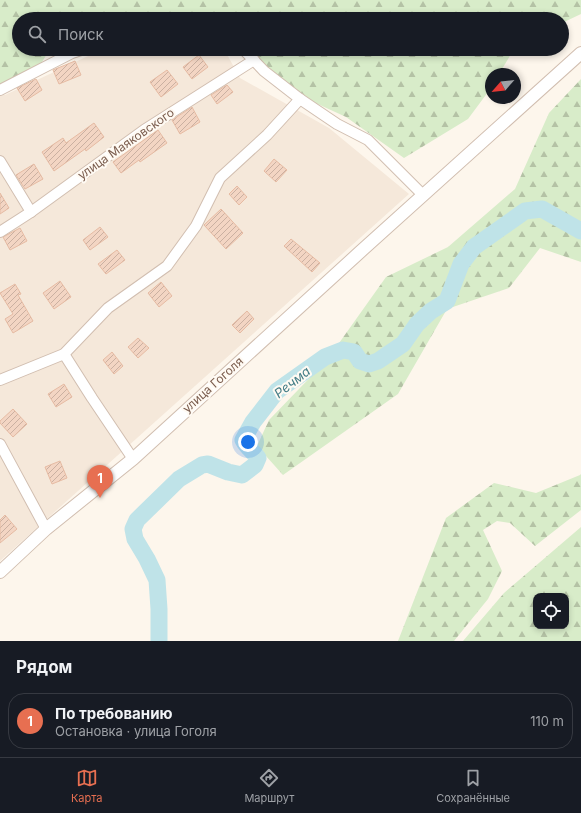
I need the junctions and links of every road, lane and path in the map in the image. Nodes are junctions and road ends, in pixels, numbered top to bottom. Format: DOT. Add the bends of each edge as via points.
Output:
graph roads {
  1 [pos="581,53"];
  2 [pos="66,56"];
  3 [pos="250,56"];
  4 [pos="254,60"];
  5 [pos="0,90"];
  6 [pos="300,99"];
  7 [pos="0,161"];
  8 [pos="423,195"];
  9 [pos="31,212"];
  10 [pos="0,232"];
  11 [pos="64,354"];
  12 [pos="0,380"];
  13 [pos="0,444"];
  14 [pos="133,459"];
  15 [pos="46,529"];
  16 [pos="0,572"];
  1 -- 8 [label="street, улица Гоголя"];
  2 -- 5 [label="street"];
  3 -- 4 [label="street"];
  4 -- 6 [label="street"];
  4 -- 9 [label="street, улица Маяковского" via="144,130"];
  6 -- 8 [label="street" via="337,124 368,140"];
  6 -- 11 [label="street" via="267,135 220,178 196,226 167,266 108,308"];
  7 -- 9 [label="street"];
  8 -- 14 [label="street, улица Гоголя"];
  9 -- 10 [label="street, улица Маяковского"];
  11 -- 12 [label="street"];
  11 -- 14 [label="street"];
  13 -- 15 [label="street"];
  14 -- 15 [label="street, улица Гоголя"];
  15 -- 16 [label="street, улица Гоголя"];
}
